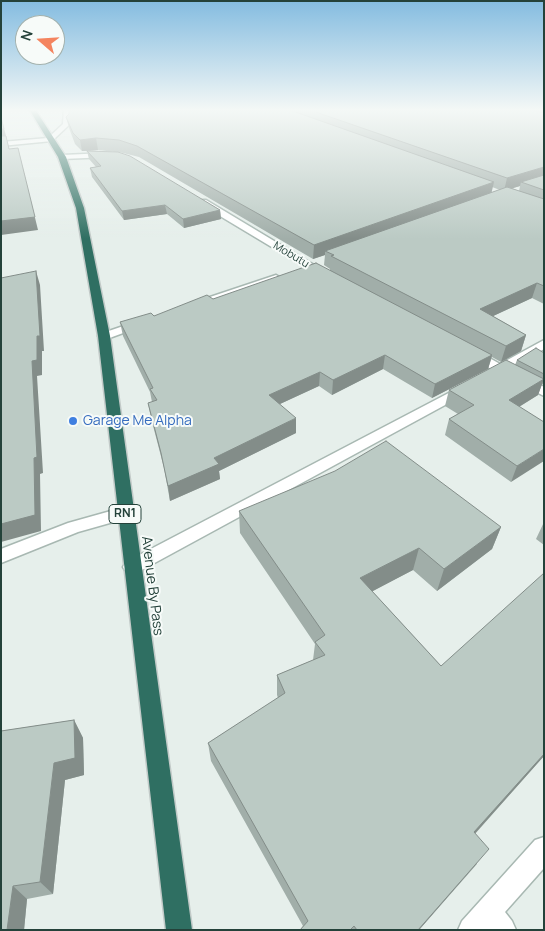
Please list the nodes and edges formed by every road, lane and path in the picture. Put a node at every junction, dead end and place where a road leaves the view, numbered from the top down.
1 (59, 152) edge
2 (121, 156) edge
3 (62, 157) junction
4 (193, 196) edge
5 (328, 260) edge
6 (300, 269) junction
7 (335, 280) edge
8 (179, 310) edge
9 (151, 320) edge
10 (104, 336) junction
11 (544, 344) edge
12 (466, 350) edge
13 (502, 369) junction
14 (544, 392) edge
15 (125, 514) junction
16 (1, 556) edge
17 (132, 566) junction
18 (544, 849) edge
19 (488, 924) edge
20 (179, 930) edge

1 - 3 highway, Avenue By Pass / RN1
2 - 3 street
3 - 10 highway, Avenue By Pass / RN1
4 - 6 street, Mobutu
5 - 6 street
6 - 7 street, Mobutu
6 - 8 street
9 - 10 street
10 - 15 highway, Avenue By Pass / RN1
11 - 13 street
12 - 13 street
13 - 14 street
13 - 17 street
15 - 16 street
15 - 17 highway, Avenue By Pass / RN1
17 - 20 highway, Avenue By Pass / RN1
18 - 19 street

